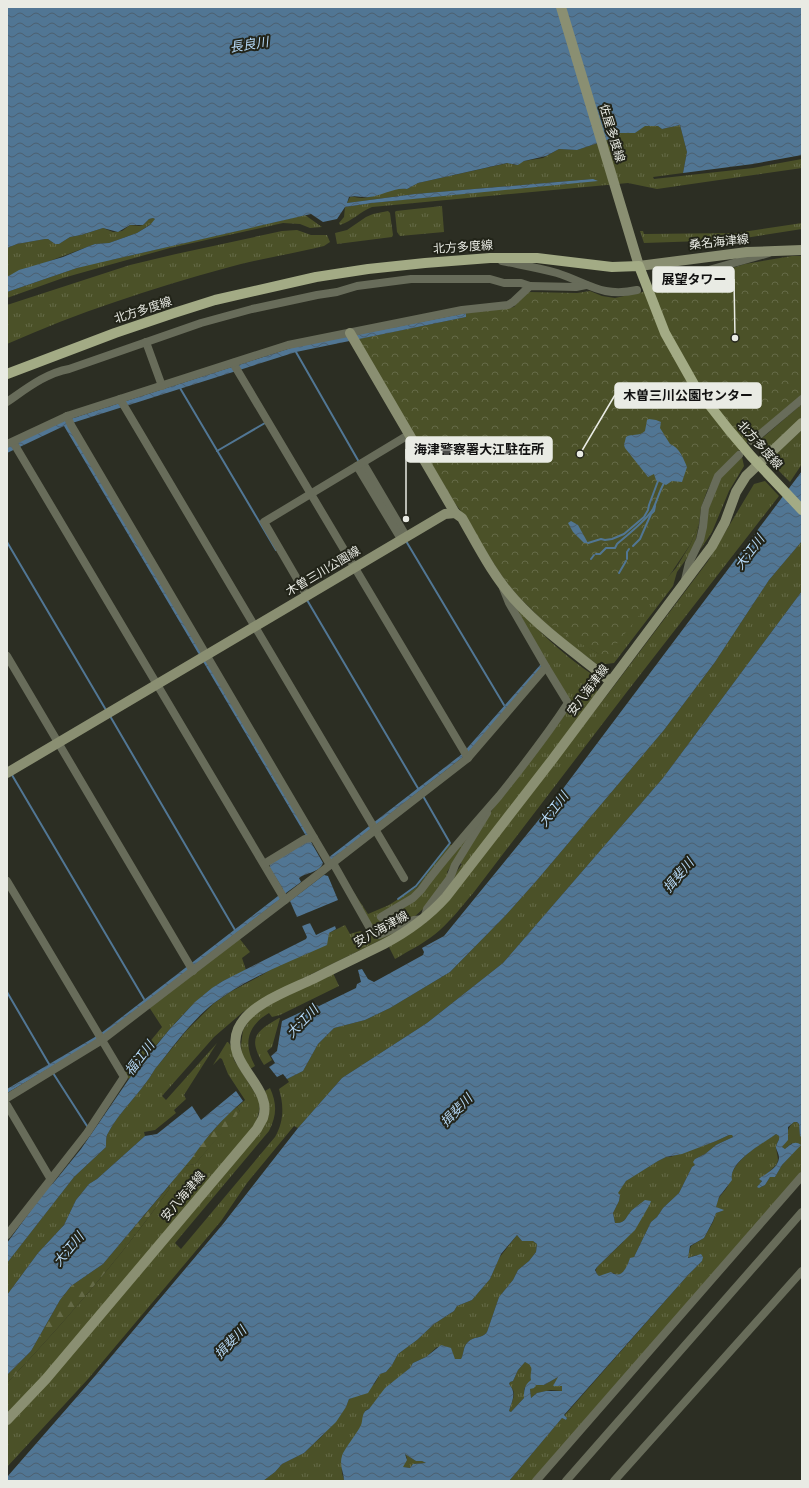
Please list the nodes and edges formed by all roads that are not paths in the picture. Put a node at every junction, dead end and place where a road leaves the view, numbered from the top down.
1 (561, 7) edge
2 (802, 250) edge
3 (772, 252) junction
4 (490, 258) junction
5 (639, 266) junction
6 (586, 285) junction
7 (656, 285) dead end
8 (530, 286) junction
9 (637, 290) dead end
10 (353, 336) junction
11 (146, 342) junction
12 (233, 364) junction
13 (7, 374) edge
14 (162, 386) junction
15 (802, 399) edge
16 (7, 402) edge
17 (123, 402) junction
18 (69, 420) junction
19 (802, 423) edge
20 (410, 434) junction
21 (752, 441) dead end
22 (13, 445) edge
23 (739, 455) dead end
24 (360, 464) junction
25 (758, 464) junction
26 (311, 494) junction
27 (802, 510) edge
28 (455, 513) junction
29 (403, 538) junction
30 (354, 567) junction
31 (500, 582) junction
32 (684, 585) junction
33 (307, 596) junction
34 (255, 626) junction
35 (7, 656) edge
36 (203, 657) junction
37 (546, 667) junction
38 (610, 681) junction
39 (156, 684) junction
40 (59, 743) junction
41 (466, 755) junction
42 (7, 773) edge
43 (499, 795) junction
44 (374, 827) junction
45 (310, 839) junction
46 (264, 864) junction
47 (331, 864) junction
48 (404, 878) dead end
49 (7, 881) edge
50 (283, 897) junction
51 (381, 917) dead end
52 (424, 919) junction
53 (191, 968) junction
54 (100, 1038) junction
55 (7, 1098) edge
56 (7, 1105) edge
57 (802, 1176) edge
58 (50, 1178) junction
59 (802, 1212) edge
60 (7, 1235) edge
61 (802, 1271) edge
62 (7, 1420) edge
63 (536, 1481) edge
64 (566, 1481) edge
65 (614, 1481) edge

1 - 5 main road, 佐屋多度線
2 - 3 main road, 桑名海津線
3 - 5 main road, 桑名海津線
3 - 7 street
4 - 5 main road, 北方多度線
4 - 6 street
4 - 13 main road, 北方多度線
5 - 25 main road, 北方多度線
6 - 8 street
6 - 9 street
8 - 10 street
8 - 11 street
10 - 12 street
10 - 20 main road
11 - 14 street
11 - 16 street
12 - 14 street
12 - 26 street
14 - 17 street
15 - 21 street
17 - 18 street
17 - 34 street
18 - 22 street
18 - 36 street
19 - 25 main road, 安八海津線
20 - 24 street
20 - 28 main road
22 - 39 street
23 - 32 street
24 - 26 street
24 - 29 street
25 - 27 main road, 北方多度線
25 - 32 main road, 安八海津線
26 - 30 street
26 - 33 street
28 - 29 main road, 木曽三川公園線
28 - 31 main road
29 - 30 main road, 木曽三川公園線
30 - 33 main road, 木曽三川公園線
30 - 41 street
31 - 37 street
31 - 38 main road
32 - 38 main road, 安八海津線
33 - 34 main road, 木曽三川公園線
34 - 36 main road, 木曽三川公園線
34 - 44 street
35 - 40 street
36 - 39 main road, 木曽三川公園線
36 - 45 street
37 - 41 street
37 - 43 street
38 - 52 main road, 安八海津線
39 - 40 main road, 木曽三川公園線
39 - 46 street
40 - 42 main road, 木曽三川公園線
40 - 53 street
41 - 44 street
43 - 51 street
43 - 52 street
44 - 47 street
44 - 48 street
45 - 46 street
45 - 47 street
46 - 50 street
47 - 50 street
47 - 52 street
49 - 54 street
50 - 53 street
52 - 62 main road, 安八海津線
53 - 54 street
54 - 55 street
54 - 58 street
56 - 58 street
57 - 63 street
58 - 60 street
59 - 64 street
61 - 65 street

